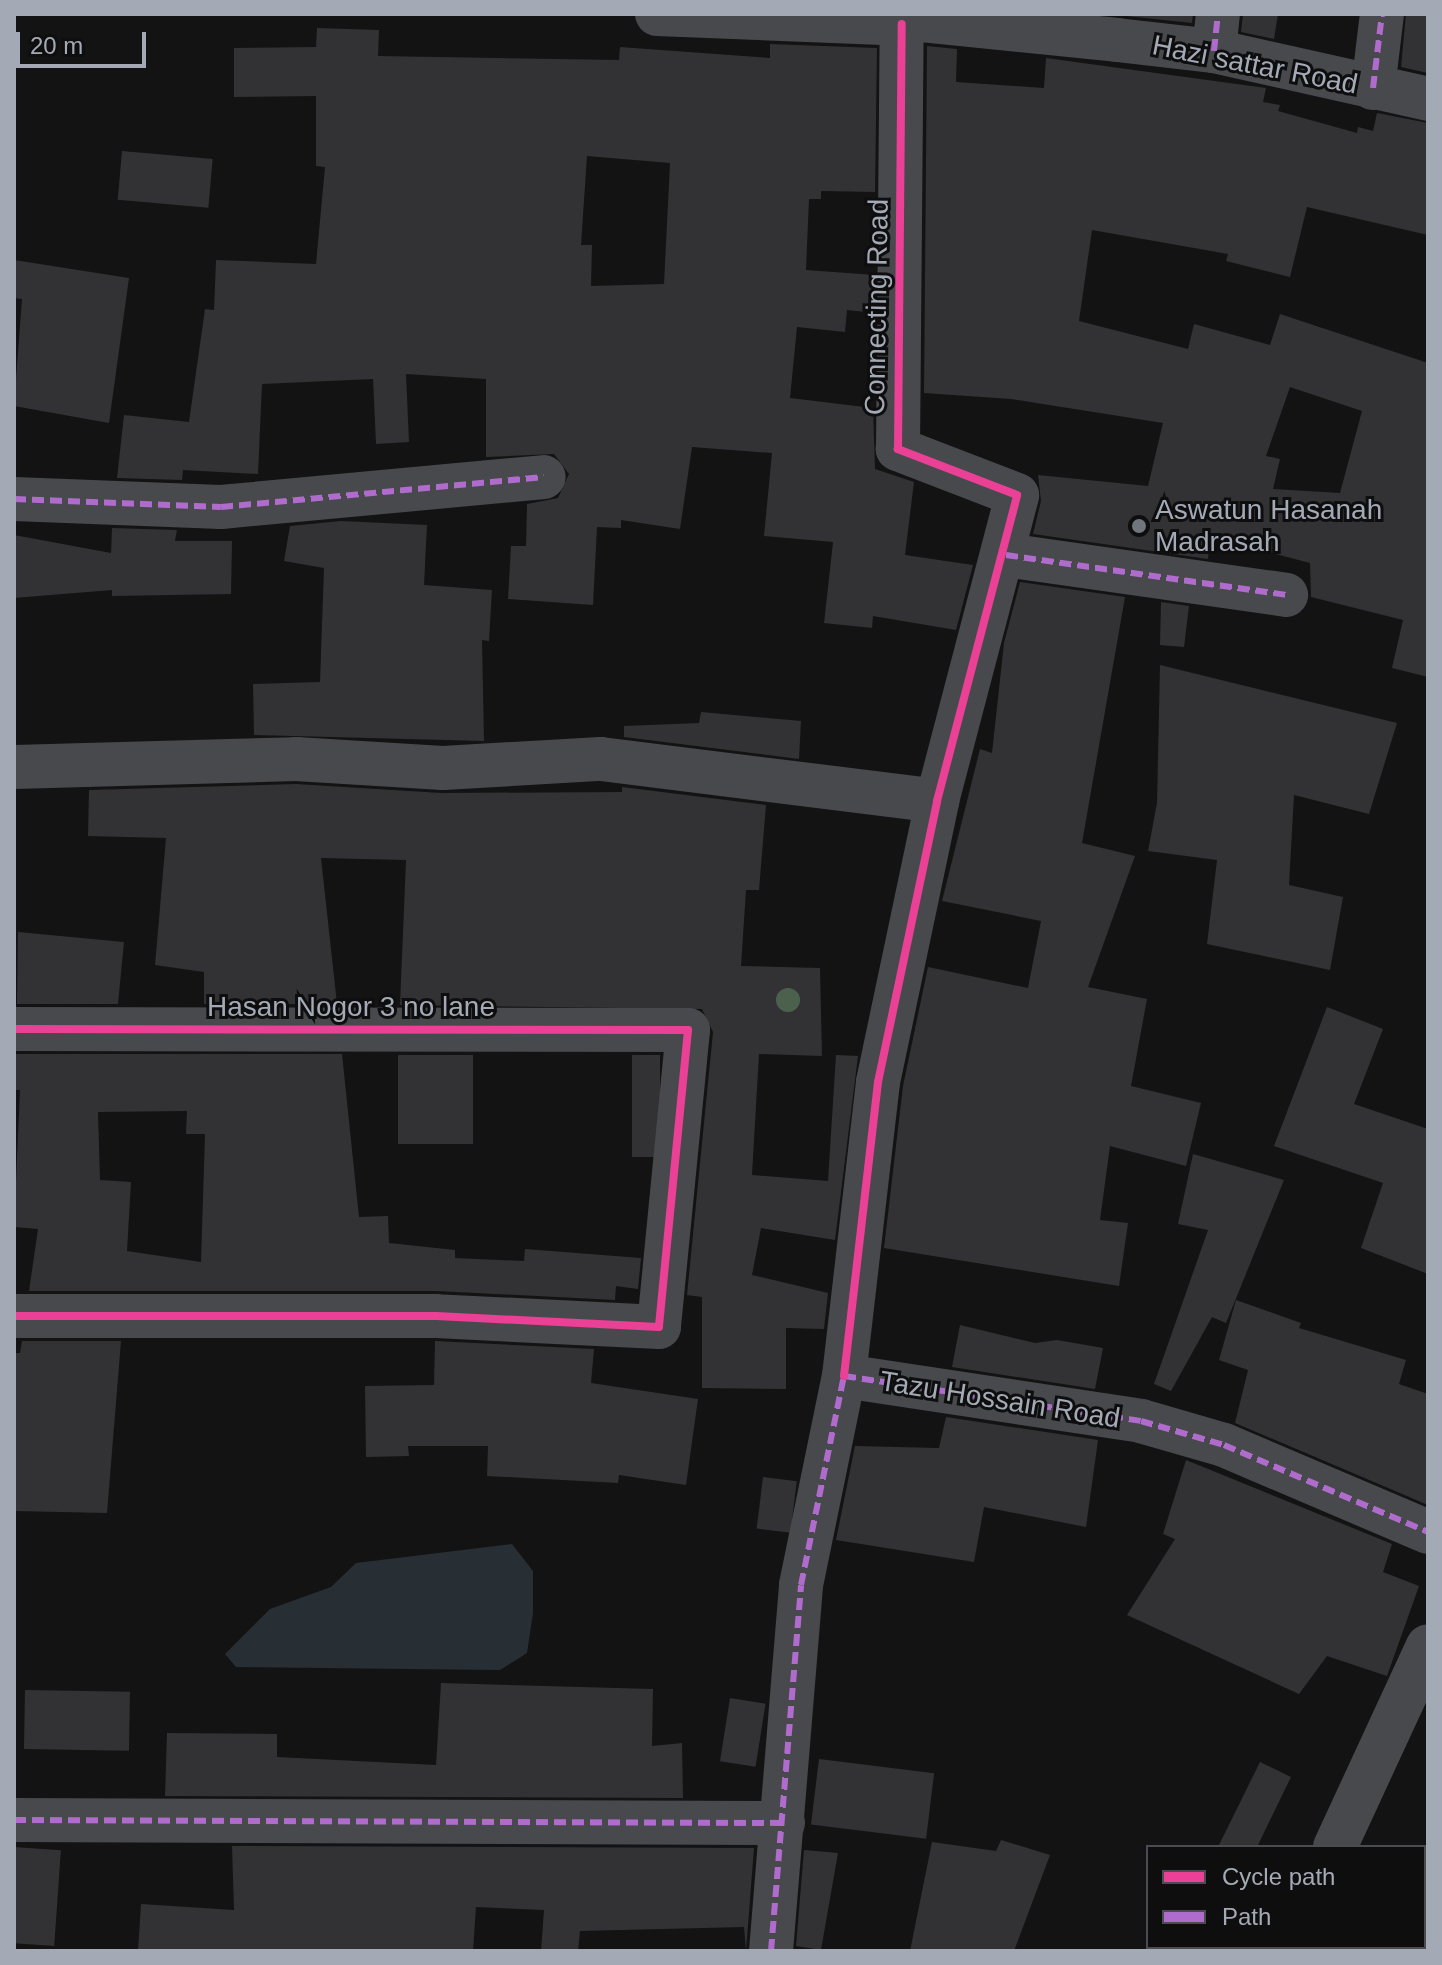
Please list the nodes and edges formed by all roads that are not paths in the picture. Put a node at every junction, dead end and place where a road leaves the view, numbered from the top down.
1 (657, 14) edge
2 (1382, 14) edge
3 (902, 19) edge
4 (1216, 32) edge
5 (1373, 88) junction
6 (1428, 99) edge
7 (544, 477) dead end
8 (14, 499) edge
9 (1006, 555) junction
10 (1286, 595) dead end
11 (14, 767) edge
12 (937, 801) junction
13 (14, 1029) edge
14 (14, 1316) edge
15 (844, 1376) junction
16 (1428, 1532) edge
17 (1428, 1646) edge
18 (14, 1820) edge
19 (783, 1823) junction
20 (1336, 1845) edge
21 (771, 1951) edge

1 - 3 street, Hazi sattar Road
2 - 5 street
3 - 4 street, Hazi sattar Road
3 - 9 street, Connecting Road
4 - 5 street, Hazi sattar Road
5 - 6 street, Hazi sattar Road
7 - 8 street
9 - 10 street
9 - 12 street
11 - 12 street
12 - 15 street
13 - 14 street, Hasan Nogor 3 no lane
15 - 16 street, Tazu Hossain Road
15 - 19 street, Tazu Hossain Road
17 - 20 street
18 - 19 street
19 - 21 street, Tazu Hossain Road

